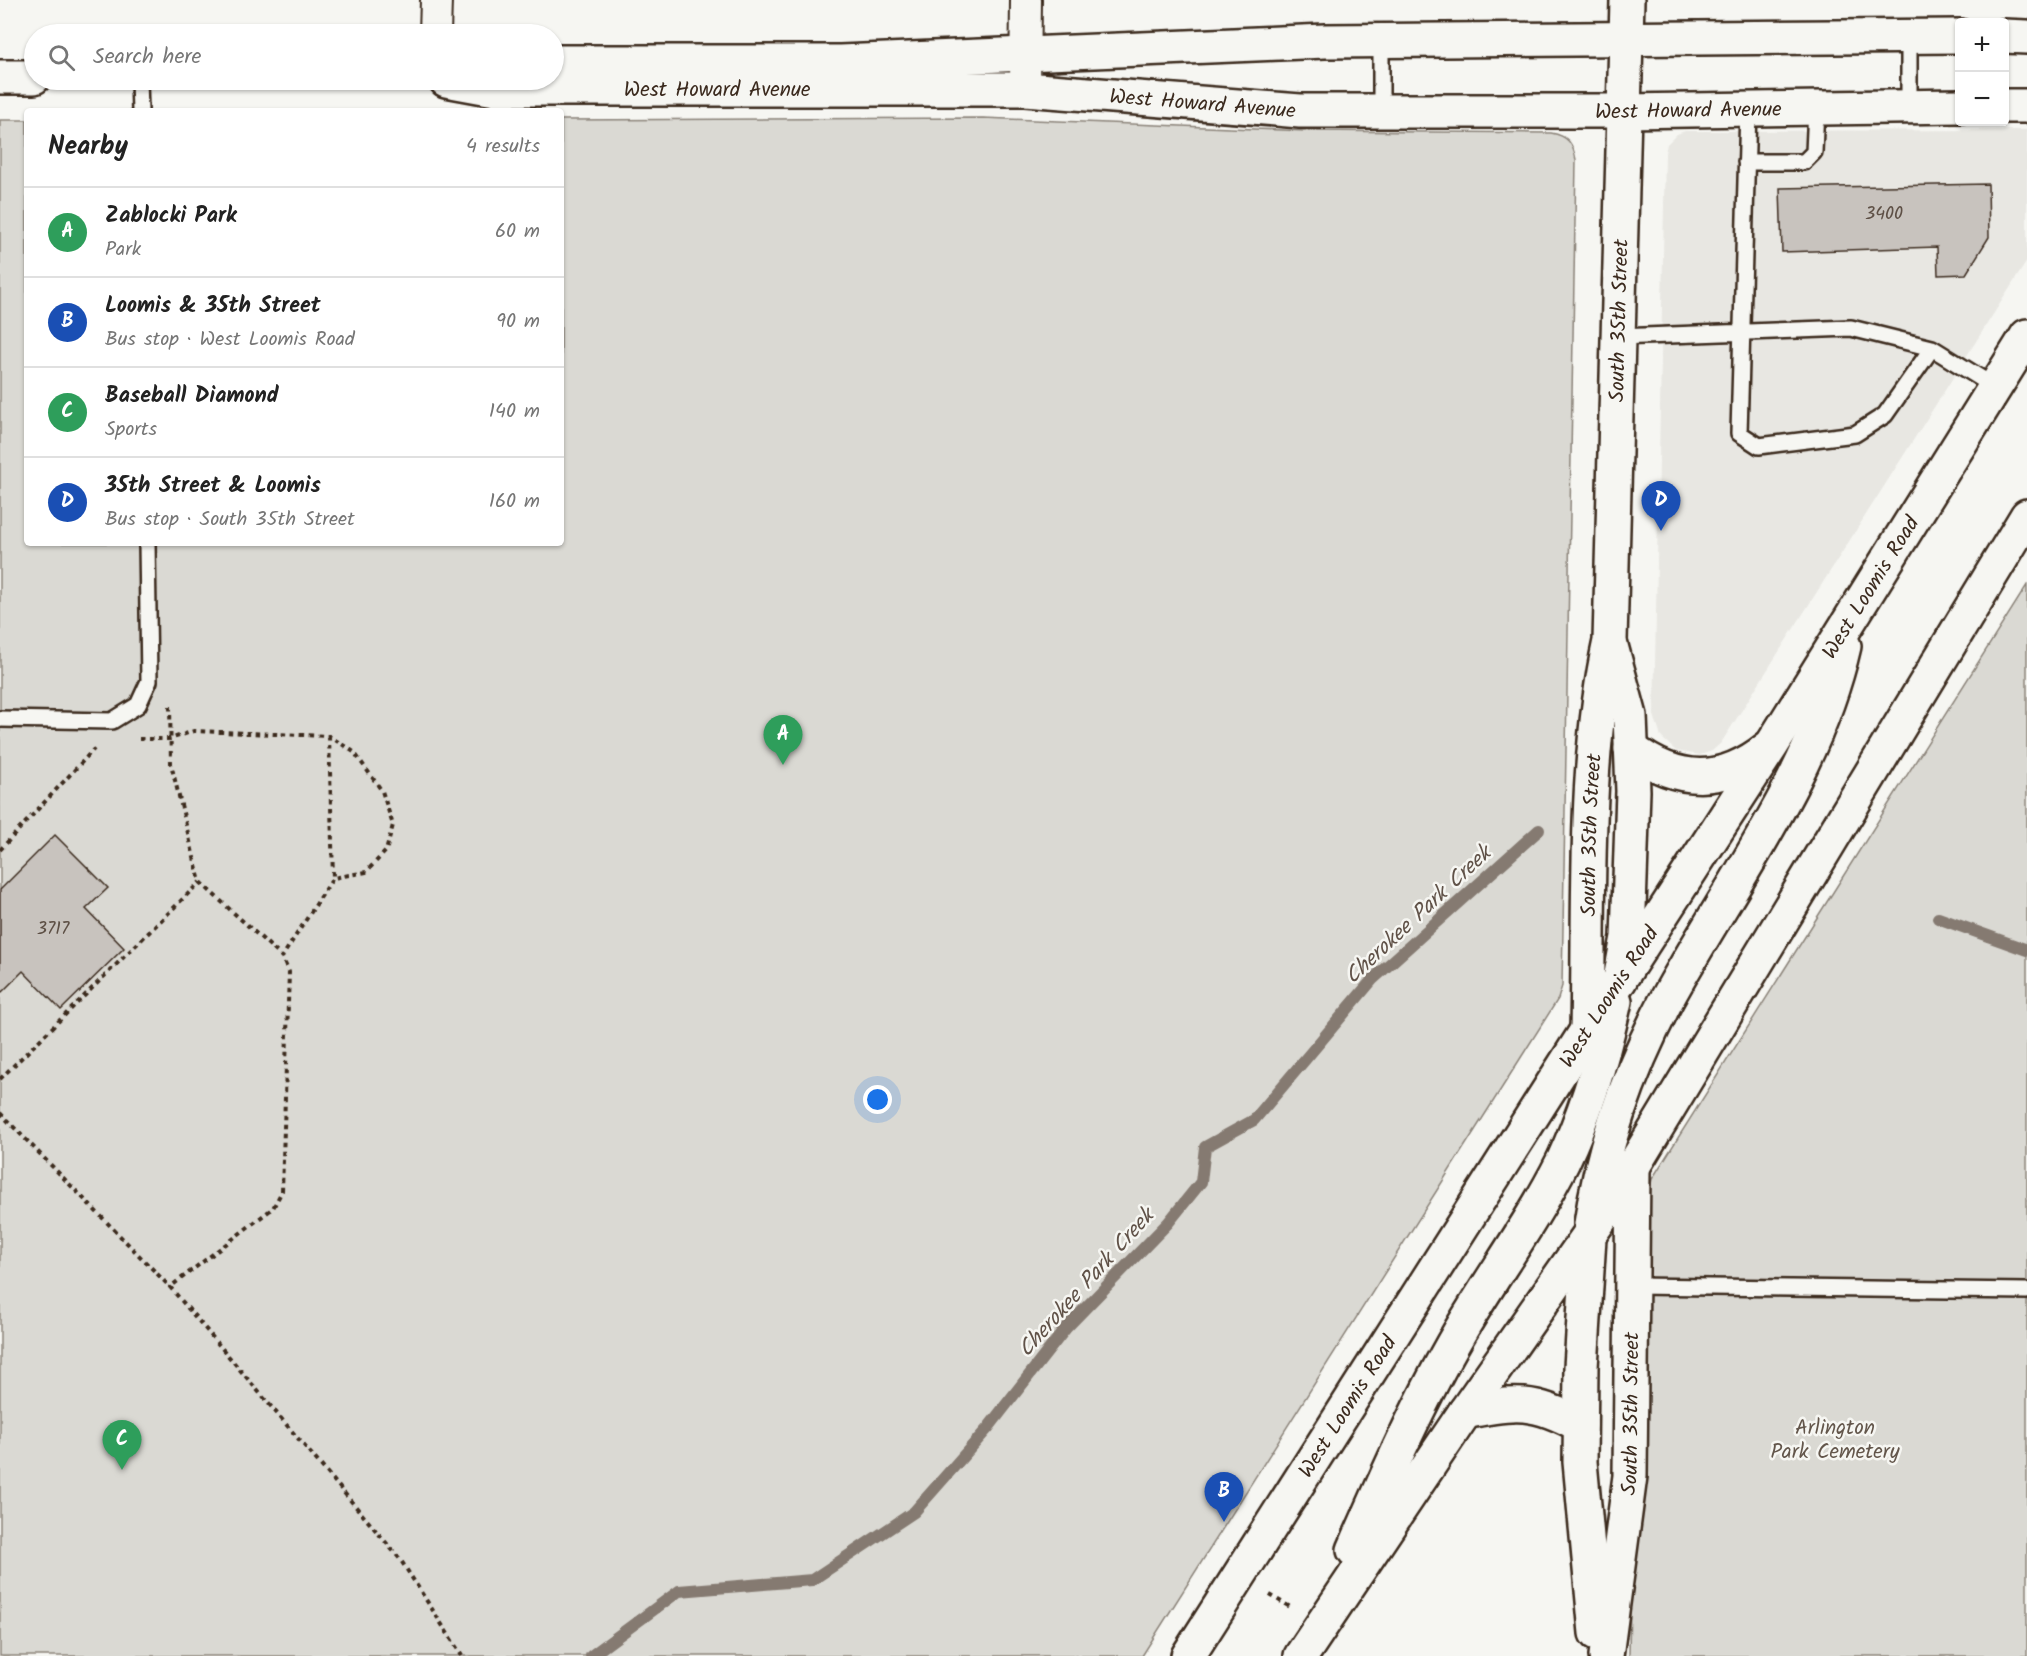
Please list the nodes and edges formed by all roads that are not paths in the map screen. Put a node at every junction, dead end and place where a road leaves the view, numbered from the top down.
1 (436, 0) edge
2 (1026, 0) edge
3 (1627, 0) edge
4 (435, 24) edge
5 (1955, 36) edge
6 (2009, 36) edge
7 (1909, 37) junction
8 (2027, 37) edge
9 (1626, 38) junction
10 (1381, 40) junction
11 (1025, 55) junction
12 (564, 62) edge
13 (0, 77) edge
14 (24, 77) edge
15 (564, 89) edge
16 (1025, 89) junction
17 (139, 90) edge
18 (1955, 106) edge
19 (2009, 106) edge
20 (2027, 106) edge
21 (1909, 107) junction
22 (140, 108) edge
23 (1816, 108) junction
24 (1748, 109) junction
25 (1381, 111) junction
26 (1625, 111) junction
27 (1746, 162) junction
28 (1742, 332) junction
29 (2027, 336) edge
30 (1618, 338) junction
31 (1932, 348) junction
32 (1995, 387) junction
33 (2027, 516) edge
34 (147, 546) edge
35 (1852, 615) junction
36 (1610, 641) junction
37 (0, 719) edge
38 (1772, 745) junction
39 (1631, 749) junction
40 (1620, 980) junction
41 (1587, 1030) junction
42 (1633, 1168) junction
43 (1588, 1238) junction
44 (1634, 1286) junction
45 (2027, 1291) edge
46 (1466, 1412) junction
47 (1580, 1425) junction
48 (1308, 1618) junction
49 (1188, 1656) edge
50 (1301, 1656) edge
51 (1599, 1656) edge
52 (1606, 1656) edge

1 - 4 street
2 - 11 street
3 - 9 main road, South 35th Street
5 - 7 main road, West Howard Avenue
6 - 8 main road
7 - 9 main road, West Howard Avenue
7 - 21 lane
9 - 10 main road, West Howard Avenue
9 - 26 main road, South 35th Street
10 - 11 main road, West Howard Avenue
10 - 25 lane
11 - 12 main road, West Howard Avenue
11 - 16 street
13 - 14 main road
15 - 16 main road, West Howard Avenue
16 - 25 main road, West Howard Avenue
17 - 22 lane
18 - 21 main road, West Howard Avenue
19 - 20 main road
21 - 23 main road, West Howard Avenue
23 - 24 main road, West Howard Avenue
23 - 27 lane
24 - 26 main road, West Howard Avenue
24 - 27 lane
25 - 26 main road, West Howard Avenue
26 - 30 main road, South 35th Street
27 - 28 lane
28 - 30 lane
28 - 31 lane
28 - 31 lane
29 - 32 main road, West Loomis Road
30 - 36 main road, South 35th Street
31 - 32 lane
32 - 35 main road, West Loomis Road
33 - 42 main road
34 - 37 lane
35 - 38 main road, West Loomis Road
35 - 43 main road
36 - 39 main road, South 35th Street
36 - 41 main road, South 35th Street
38 - 39 main road
38 - 40 main road, West Loomis Road
39 - 40 main road, South 35th Street
40 - 41 main road, West Loomis Road
40 - 48 main road, South 35th Street
41 - 49 main road, West Loomis Road
42 - 43 main road
42 - 44 main road, South 35th Street
43 - 46 main road
43 - 47 main road
44 - 45 lane
44 - 52 main road, South 35th Street
46 - 47 main road
46 - 48 main road
47 - 51 main road
48 - 50 main road

